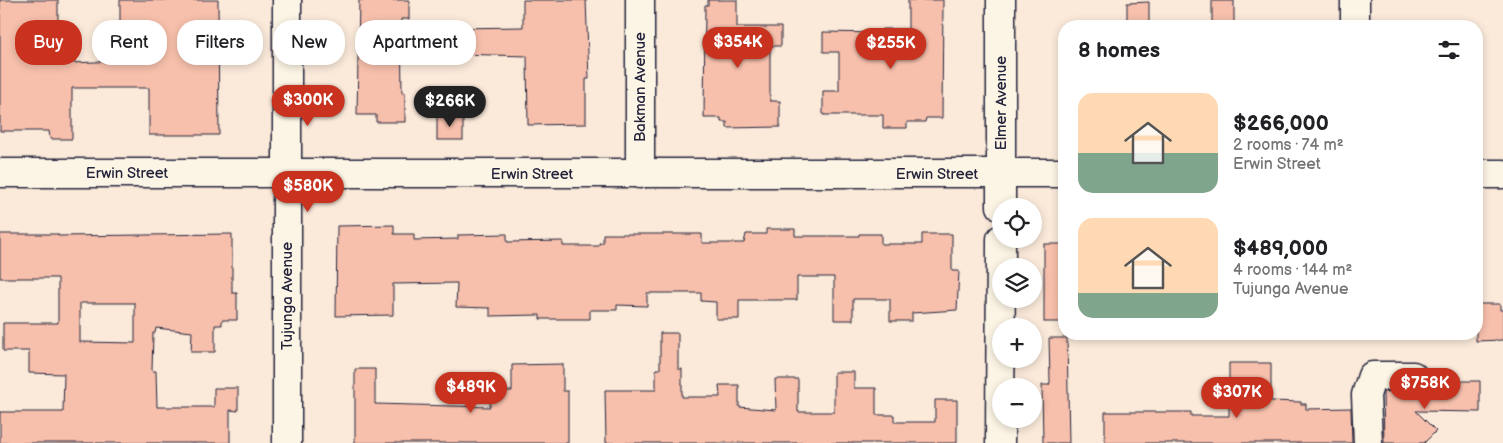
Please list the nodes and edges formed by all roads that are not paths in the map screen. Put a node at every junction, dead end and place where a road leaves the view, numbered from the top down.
1 (287, 0) edge
2 (640, 0) edge
3 (1001, 0) edge
4 (1355, 0) edge
5 (1355, 20) edge
6 (0, 172) edge
7 (1058, 173) edge
8 (287, 174) junction
9 (640, 174) junction
10 (1002, 174) junction
11 (1483, 174) edge
12 (1503, 174) edge
13 (1001, 198) edge
14 (1001, 248) edge
15 (1413, 376) dead end
16 (287, 443) edge
17 (1000, 443) edge
18 (1368, 443) edge

1 - 8 street, Tujunga Avenue
2 - 9 street, Bakman Avenue
3 - 10 street, Elmer Avenue
4 - 5 street
6 - 8 street, Erwin Street
7 - 10 street, Erwin Street
8 - 9 street, Erwin Street
8 - 16 street, Tujunga Avenue
9 - 10 street, Erwin Street
10 - 13 street, Elmer Avenue
11 - 12 street
14 - 17 street
15 - 18 street

